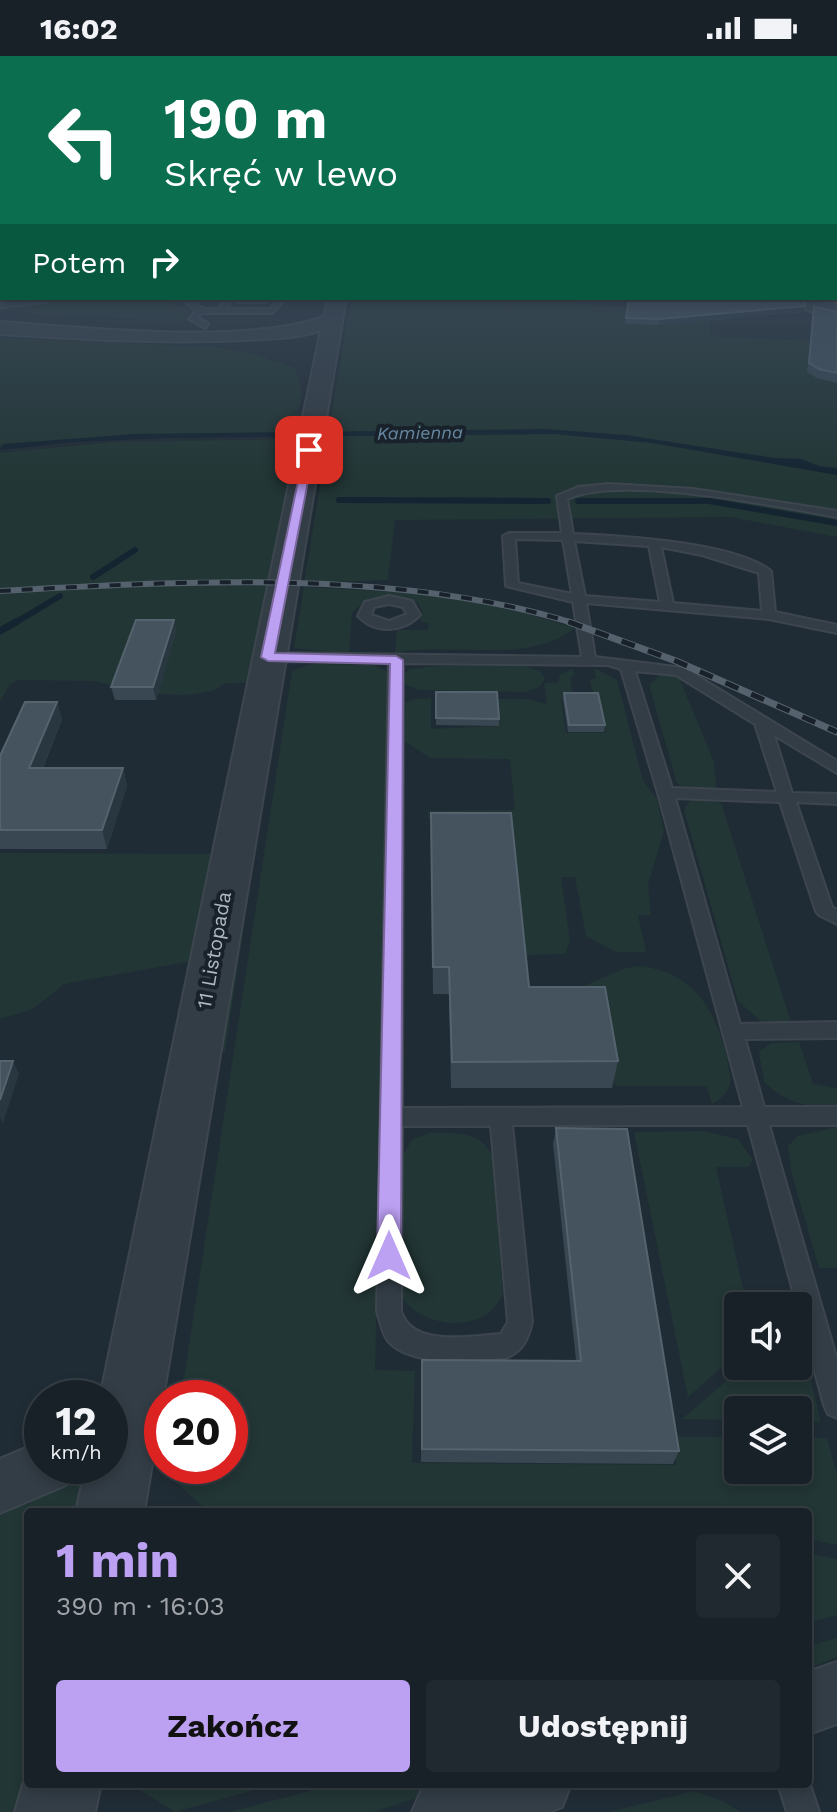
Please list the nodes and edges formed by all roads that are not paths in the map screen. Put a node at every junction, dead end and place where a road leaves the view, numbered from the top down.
1 (333, 320) edge
2 (36, 321) edge
3 (153, 321) edge
4 (217, 321) edge
5 (296, 321) edge
6 (313, 321) edge
7 (332, 321) edge
8 (0, 328) edge
9 (261, 330) junction
10 (308, 339) junction
11 (329, 343) junction
12 (320, 388) junction
13 (837, 514) edge
14 (567, 537) junction
15 (654, 542) junction
16 (579, 599) junction
17 (667, 606) junction
18 (769, 615) junction
19 (837, 629) edge
20 (386, 646) junction
21 (268, 657) junction
22 (589, 661) junction
23 (627, 666) junction
24 (762, 722) junction
25 (837, 768) edge
26 (666, 793) junction
27 (786, 797) junction
28 (837, 799) edge
29 (837, 918) edge
30 (837, 1030) edge
31 (733, 1032) junction
32 (501, 1116) junction
33 (756, 1116) junction
34 (837, 1116) edge
35 (390, 1117) junction
36 (128, 1382) edge
37 (837, 1405) edge
38 (24, 1476) edge
39 (113, 1484) edge
40 (0, 1486) edge
41 (110, 1508) edge
42 (837, 1693) edge
43 (812, 1702) edge
44 (60, 1788) edge
45 (526, 1788) edge
46 (795, 1788) edge
47 (55, 1812) edge
48 (445, 1812) edge
49 (803, 1812) edge

1 - 11 street, 11 Listopada
2 - 3 street
4 - 9 street
5 - 9 street
6 - 10 street
7 - 10 street
8 - 9 street
9 - 10 street
10 - 11 street
10 - 12 street, 11 Listopada
11 - 12 street, 11 Listopada
12 - 21 street, 11 Listopada
13 - 14 lane
14 - 15 lane
14 - 16 lane
14 - 16 lane
15 - 17 lane
15 - 18 lane
16 - 17 lane
16 - 22 lane
17 - 18 lane
18 - 19 lane
20 - 21 lane
20 - 22 lane
20 - 35 lane
21 - 36 street, 11 Listopada
22 - 23 lane
23 - 24 lane
23 - 26 lane
24 - 25 lane
24 - 27 lane
26 - 27 lane
26 - 31 lane
27 - 28 lane
27 - 29 lane
30 - 31 lane
31 - 33 lane
32 - 33 lane
32 - 35 lane
32 - 35 lane
33 - 34 lane
33 - 37 lane
38 - 40 street
39 - 41 street, 11 Listopada
42 - 43 street
44 - 47 street
45 - 48 street
46 - 49 lane

